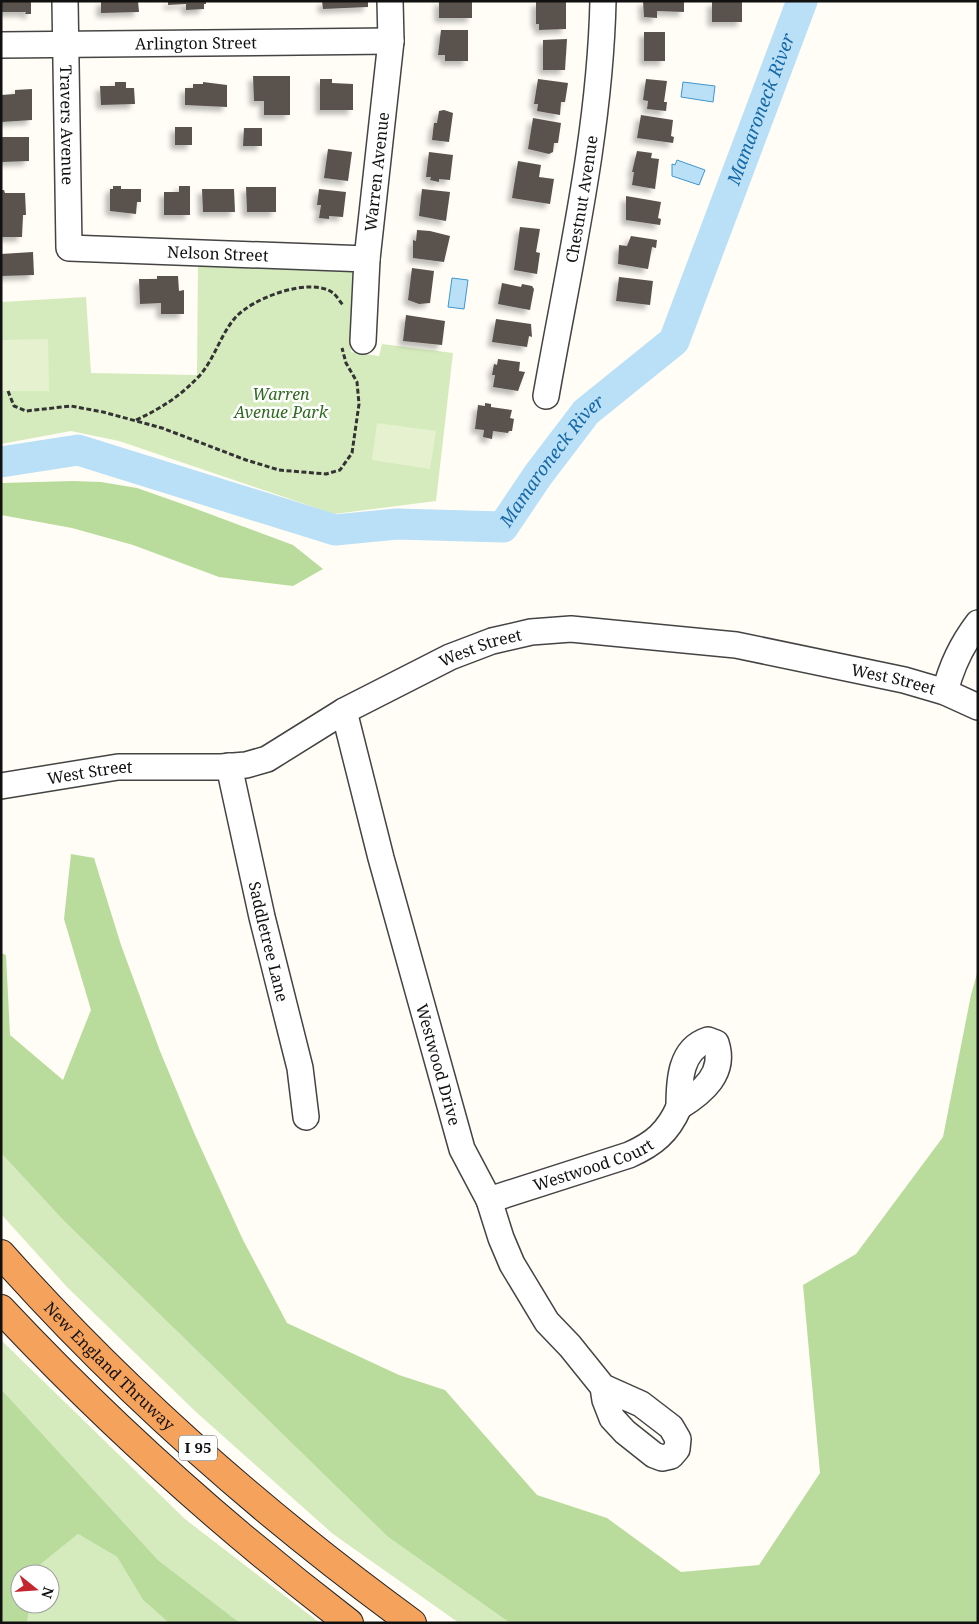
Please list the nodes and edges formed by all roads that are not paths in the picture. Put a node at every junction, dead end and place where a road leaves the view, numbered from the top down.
1 (65, 1) edge
2 (390, 1) edge
3 (603, 1) edge
4 (391, 42) junction
5 (1, 45) edge
6 (66, 45) junction
7 (69, 248) joint
8 (366, 259) junction
9 (352, 341) road end
10 (546, 396) dead end
11 (978, 624) edge
12 (945, 692) junction
13 (978, 707) edge
14 (344, 711) junction
15 (229, 766) junction
16 (2, 784) edge
17 (679, 1107) dead end
18 (306, 1117) dead end
19 (489, 1200) junction
20 (1, 1254) edge
21 (1, 1309) edge
22 (603, 1387) dead end
23 (349, 1623) edge
24 (412, 1623) edge

1 - 6 street, Travers Avenue
2 - 4 street, Warren Avenue
3 - 10 street, Chestnut Avenue
4 - 6 street, Arlington Street
4 - 8 street, Warren Avenue
5 - 6 street, Arlington Street
6 - 7 street, Travers Avenue
7 - 8 street, Nelson Street
8 - 9 street, Warren Avenue
11 - 12 street
12 - 13 street, West Street
12 - 14 street, West Street
14 - 15 street, West Street
14 - 19 street, Westwood Drive
15 - 16 street, West Street
15 - 18 street, Saddletree Lane
17 - 19 street, Westwood Court
19 - 22 street, Westwood Drive
20 - 24 highway, New England Thruway / I 95
21 - 23 highway, I 95

